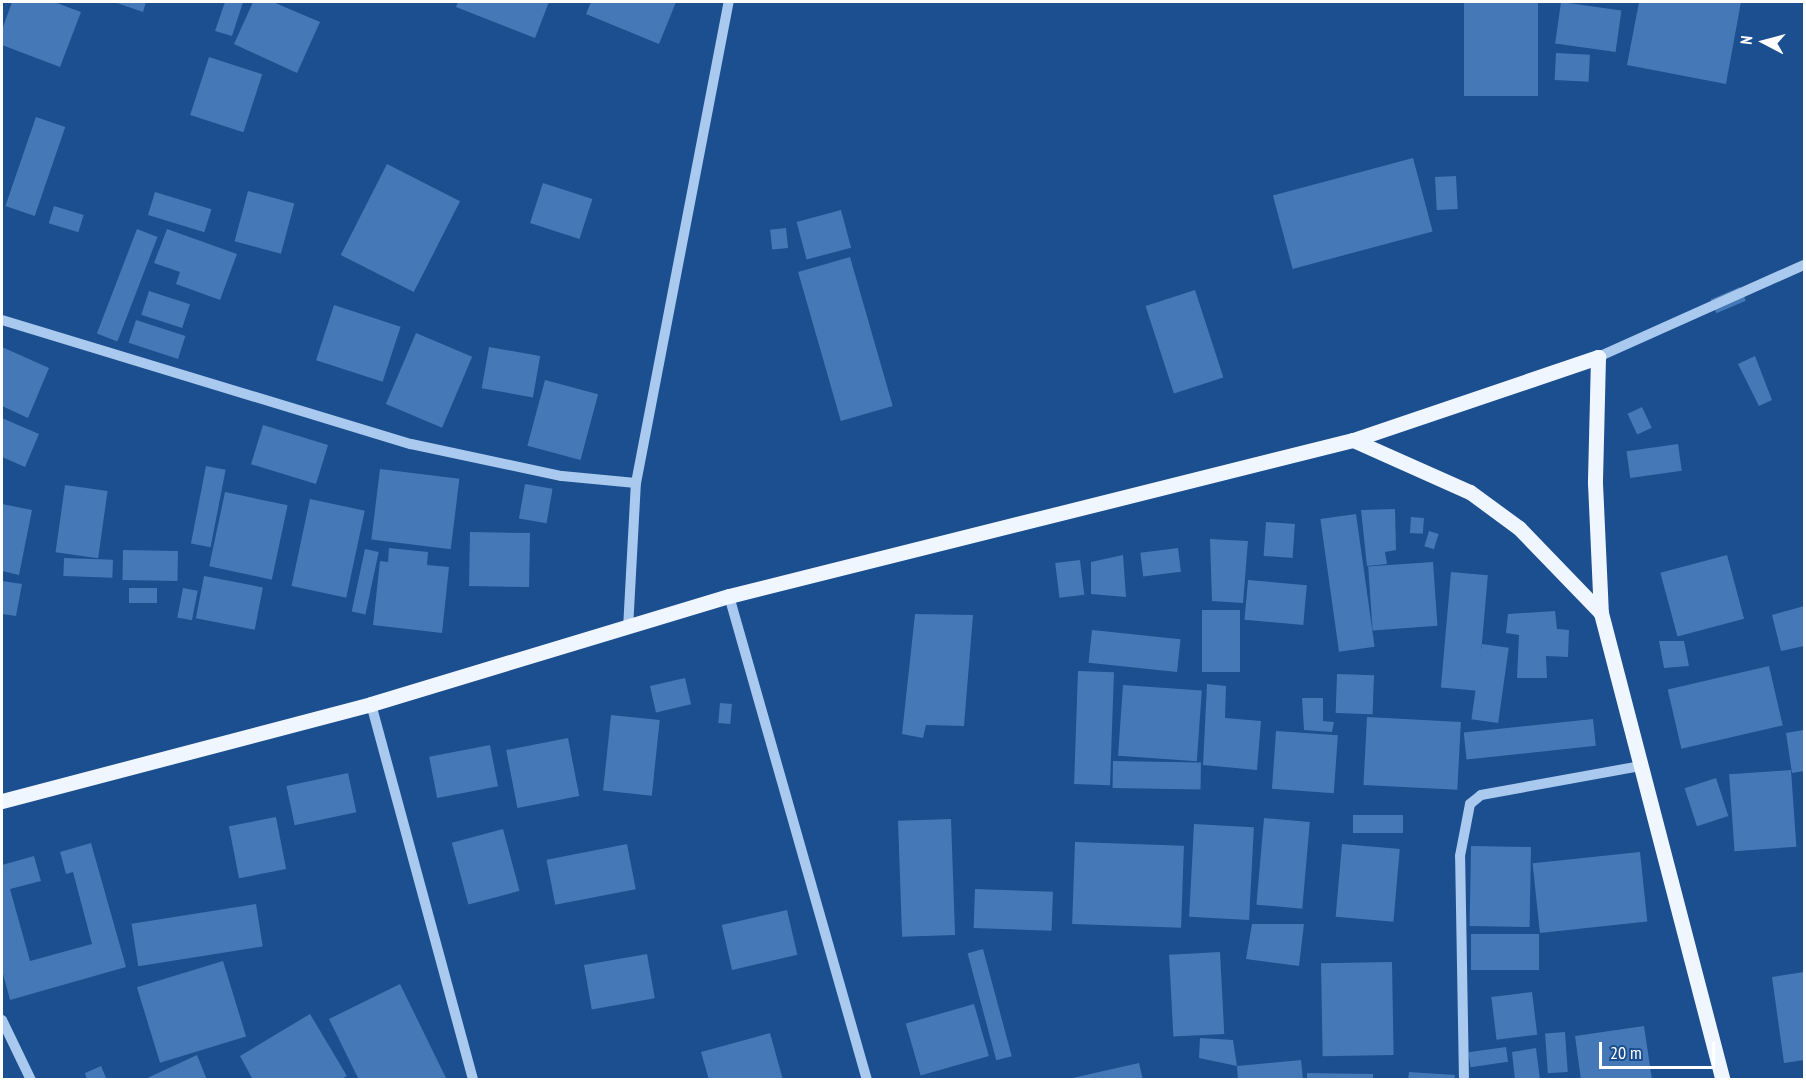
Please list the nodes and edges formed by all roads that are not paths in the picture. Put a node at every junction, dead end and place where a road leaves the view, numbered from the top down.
1 (729, 2) edge
2 (1804, 265) edge
3 (2, 320) edge
4 (1598, 357) junction
5 (1353, 440) junction
6 (636, 483) junction
7 (729, 596) junction
8 (1601, 613) junction
9 (628, 629) junction
10 (371, 704) junction
11 (1641, 766) junction
12 (2, 801) edge
13 (2, 1020) edge
14 (31, 1080) edge
15 (473, 1080) edge
16 (867, 1080) edge
17 (1464, 1080) edge
18 (1723, 1080) edge

1 - 6 street
2 - 4 street
3 - 6 street
4 - 5 main road
4 - 8 main road
5 - 7 main road
5 - 8 main road
6 - 9 street
7 - 9 main road
7 - 16 street
8 - 11 main road
9 - 10 main road
10 - 12 main road
10 - 15 street
11 - 17 street
11 - 18 main road
13 - 14 street

